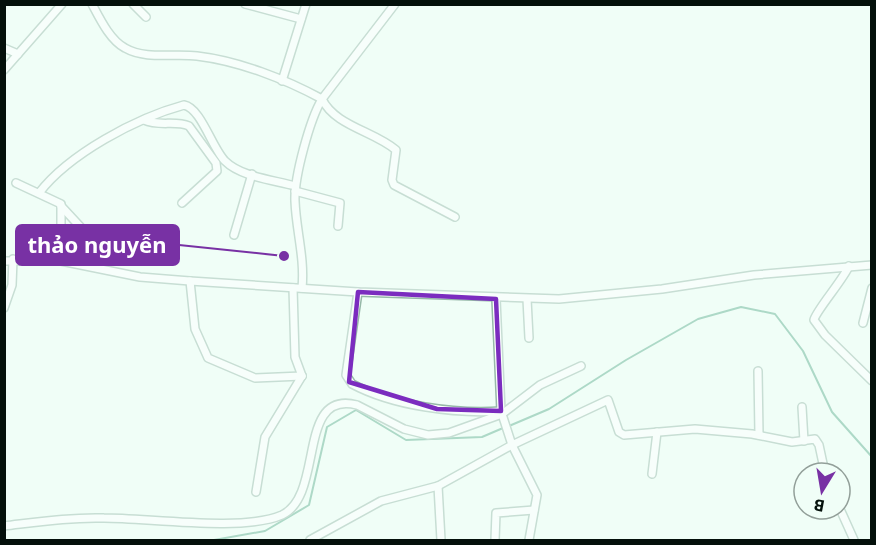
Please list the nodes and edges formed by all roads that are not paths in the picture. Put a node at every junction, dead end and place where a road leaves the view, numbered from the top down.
1 (62, 4) edge
2 (133, 4) edge
3 (245, 4) edge
4 (306, 4) edge
5 (395, 4) edge
6 (93, 5) edge
7 (146, 17) dead end
8 (301, 19) junction
9 (4, 48) edge
10 (18, 54) junction
11 (4, 70) edge
12 (282, 81) junction
13 (322, 99) junction
14 (144, 120) junction
15 (252, 174) junction
16 (16, 183) dead end
17 (295, 189) junction
18 (39, 193) junction
19 (182, 203) dead end
20 (61, 206) junction
21 (455, 217) dead end
22 (338, 226) dead end
23 (234, 235) dead end
24 (100, 248) dead end
25 (13, 259) junction
26 (4, 261) edge
27 (61, 261) junction
28 (872, 265) edge
29 (849, 266) junction
30 (190, 281) junction
31 (293, 288) junction
32 (302, 288) junction
33 (872, 288) edge
34 (358, 292) junction
35 (496, 299) junction
36 (527, 299) junction
37 (4, 308) edge
38 (863, 323) dead end
39 (529, 338) dead end
40 (581, 366) dead end
41 (758, 371) dead end
42 (302, 376) junction
43 (872, 381) edge
44 (802, 407) dead end
45 (502, 415) junction
46 (657, 432) junction
47 (759, 435) junction
48 (804, 441) junction
49 (511, 442) junction
50 (822, 461) edge
51 (652, 474) dead end
52 (438, 486) junction
53 (256, 492) dead end
54 (534, 510) junction
55 (845, 521) edge
56 (4, 526) edge
57 (313, 539) edge
58 (441, 540) edge
59 (495, 540) edge
60 (529, 540) edge
61 (854, 540) edge

1 - 10 street
2 - 7 street
3 - 8 street
4 - 8 street
5 - 13 street
6 - 12 street
8 - 12 street
9 - 10 street
10 - 11 street
12 - 13 street
13 - 17 street
13 - 21 street
14 - 15 street
14 - 18 street
14 - 19 street
15 - 17 street
15 - 23 street
16 - 18 street
17 - 22 street
17 - 32 street
18 - 20 street
20 - 24 street
20 - 27 street
25 - 26 street
25 - 27 street
25 - 37 street
27 - 30 street
28 - 29 street
29 - 36 street
29 - 43 street
30 - 31 street
30 - 42 street
31 - 32 street
31 - 42 street
32 - 34 street
33 - 38 street
34 - 35 street
34 - 45 street
35 - 36 street
35 - 45 street
36 - 39 street
40 - 45 street
41 - 47 street
42 - 53 street
44 - 48 street
45 - 49 street
45 - 56 street
46 - 47 street
46 - 49 street
46 - 51 street
47 - 48 street
48 - 50 street
49 - 52 street
49 - 54 street
52 - 57 street
52 - 58 street
54 - 59 street
54 - 60 street
55 - 61 street

